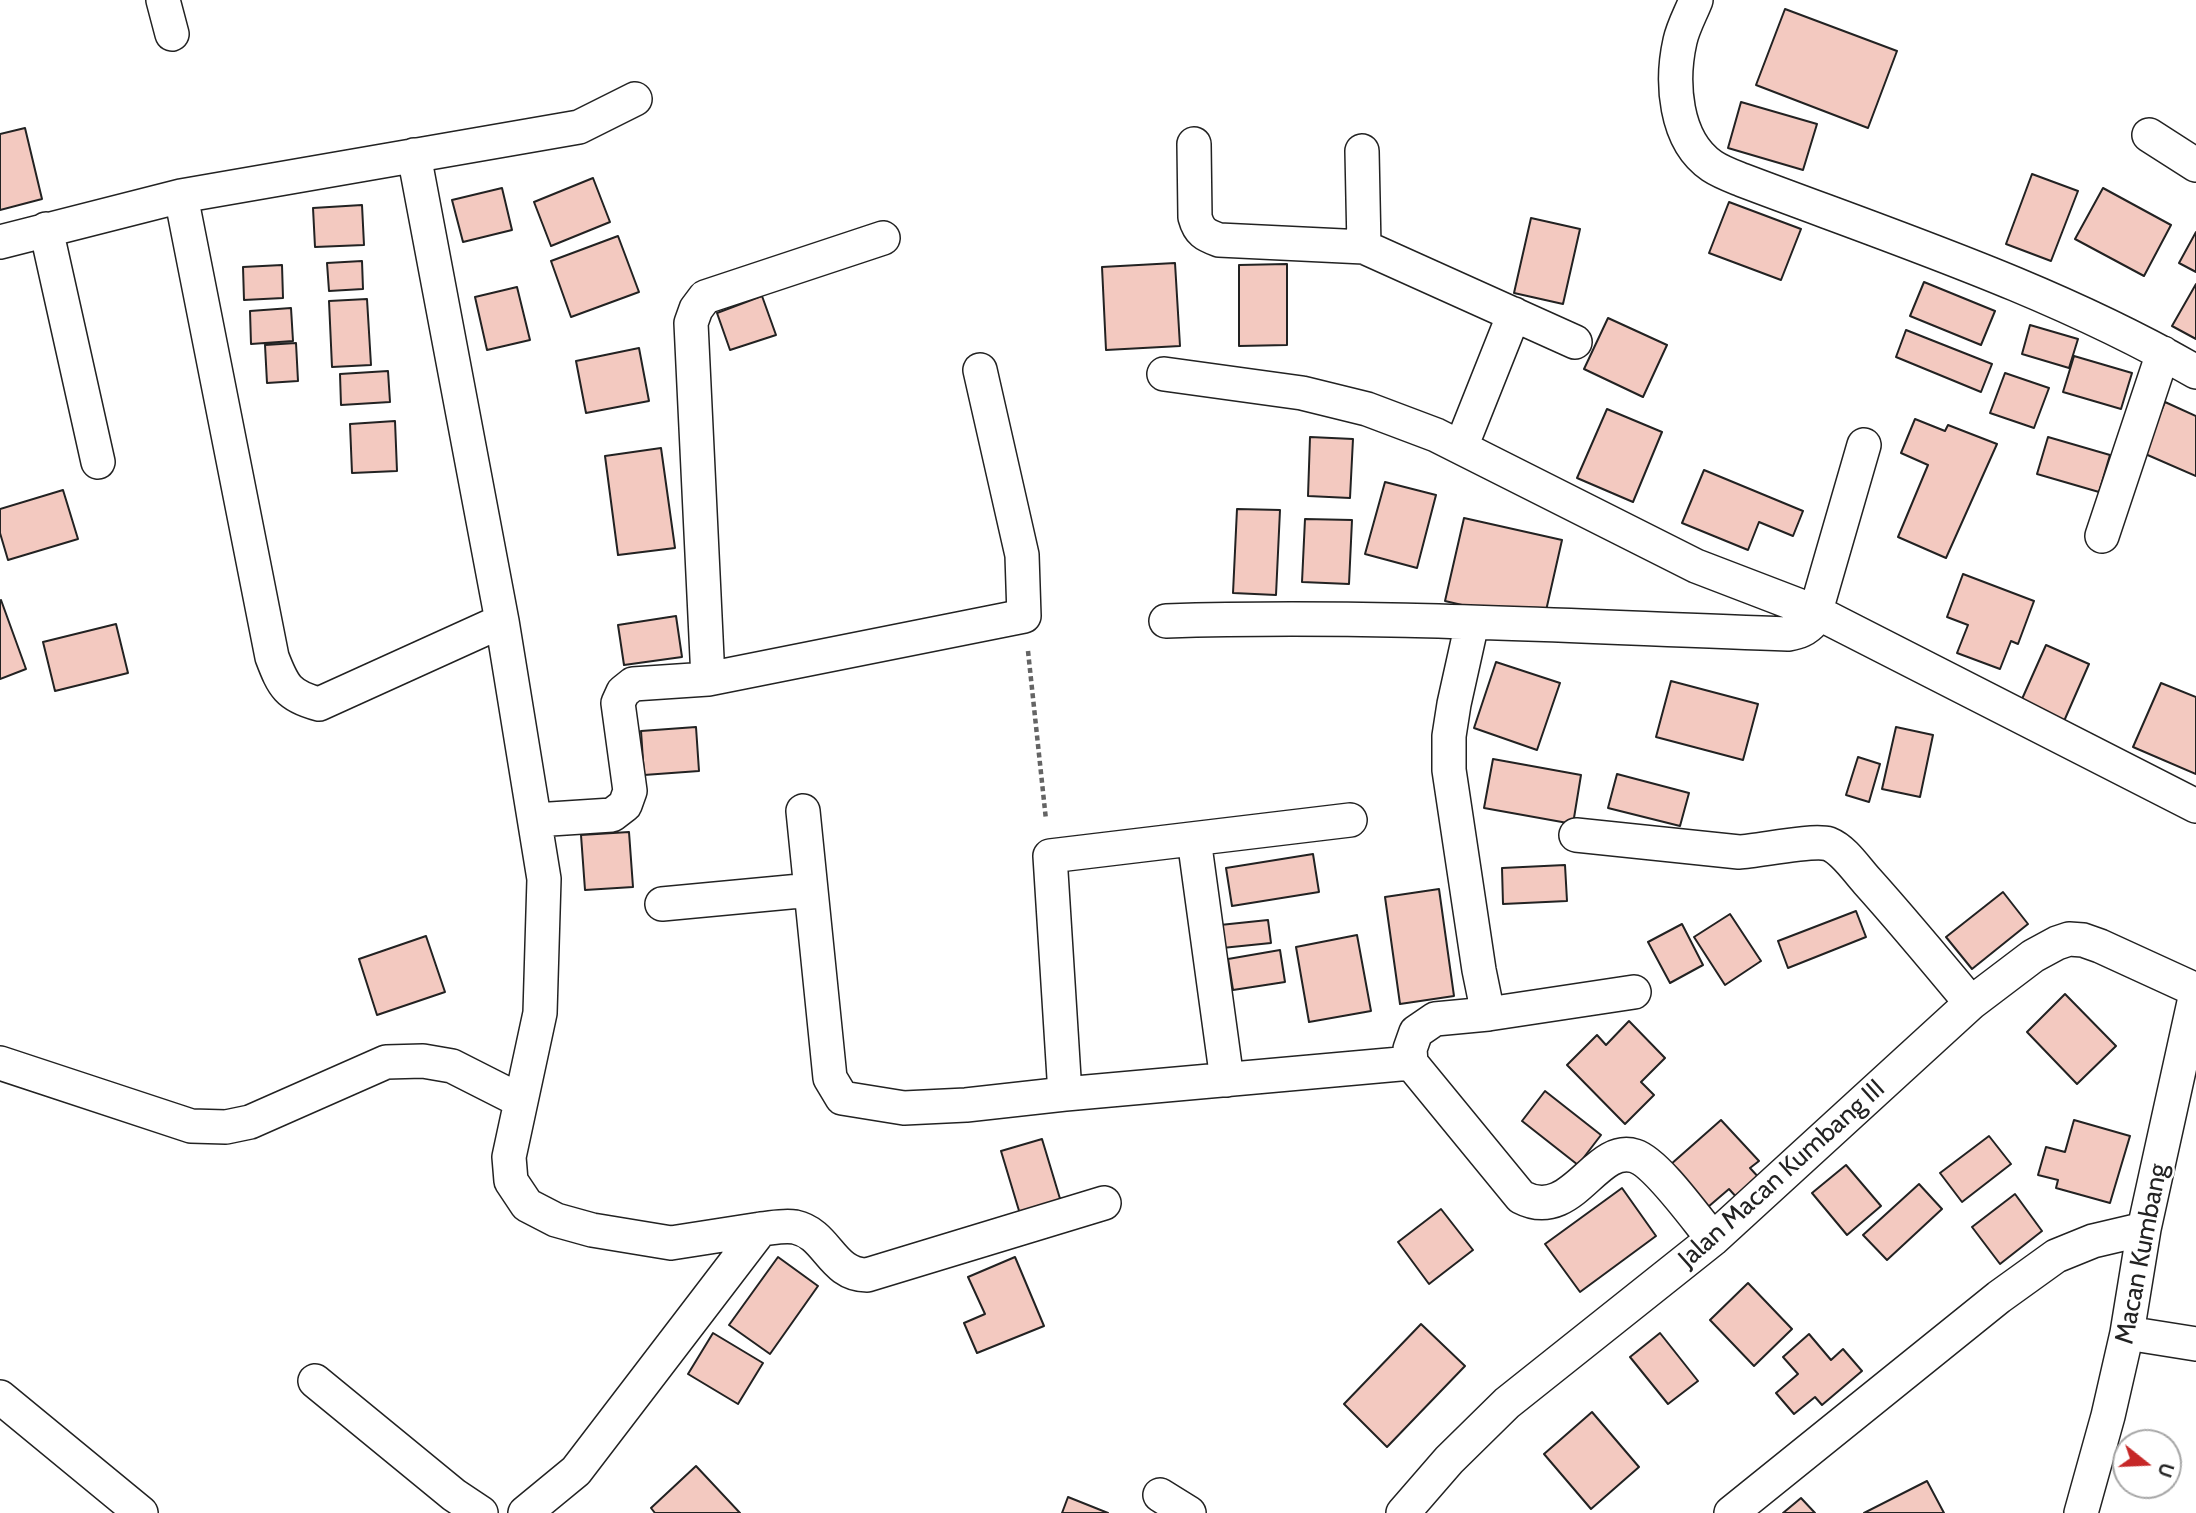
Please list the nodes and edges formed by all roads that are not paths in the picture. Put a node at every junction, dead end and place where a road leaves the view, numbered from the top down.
1 (163, 0) edge
2 (1696, 0) edge
3 (172, 34) dead end
4 (635, 99) dead end
5 (2149, 135) dead end
6 (1194, 144) dead end
7 (1362, 150) dead end
8 (414, 155) junction
9 (2196, 165) edge
10 (181, 196) junction
11 (46, 229) junction
12 (883, 238) dead end
13 (0, 242) edge
14 (1364, 247) junction
15 (1514, 314) junction
16 (1575, 342) dead end
17 (2163, 353) junction
18 (980, 370) dead end
19 (2196, 372) edge
20 (1164, 374) dead end
21 (1864, 445) dead end
22 (1461, 447) junction
23 (98, 462) dead end
24 (2102, 536) dead end
25 (1816, 612) junction
26 (502, 621) junction
27 (1166, 621) dead end
28 (1472, 623) junction
29 (708, 678) junction
30 (2196, 806) edge
31 (803, 811) dead end
32 (535, 820) junction
33 (1350, 820) dead end
34 (1576, 835) dead end
35 (1194, 839) junction
36 (811, 890) junction
37 (662, 904) dead end
38 (2196, 991) edge
39 (1634, 992) dead end
40 (1971, 1003) junction
41 (1488, 1014) junction
42 (0, 1063) edge
43 (1411, 1063) junction
44 (1227, 1080) junction
45 (1065, 1094) junction
46 (521, 1101) junction
47 (1104, 1203) dead end
48 (761, 1229) junction
49 (2144, 1229) junction
50 (1713, 1239) junction
51 (2127, 1333) junction
52 (2196, 1344) edge
53 (315, 1381) dead end
54 (0, 1397) edge
55 (1160, 1495) dead end
56 (457, 1507) edge
57 (141, 1513) edge
58 (525, 1513) edge
59 (1189, 1513) edge
60 (1403, 1513) edge
61 (1731, 1513) edge
62 (2081, 1513) edge

1 - 3 street
2 - 17 street
4 - 8 street
5 - 9 street
6 - 14 street
7 - 14 street
8 - 10 street
8 - 26 street
10 - 11 street
10 - 26 street
11 - 13 street
11 - 23 street
12 - 29 street
14 - 15 street
15 - 16 street
15 - 22 street
17 - 19 street
17 - 24 street
18 - 29 street
20 - 22 street
21 - 25 street
22 - 25 street
25 - 28 street
25 - 30 street
26 - 32 street
27 - 28 street
28 - 41 street
29 - 32 street
31 - 36 street
32 - 46 street
33 - 35 street
34 - 40 street
35 - 44 street
35 - 45 street
36 - 37 street
36 - 45 street
38 - 40 street, Jalan Macan Kumbang III
38 - 49 street, Macan Kumbang
39 - 41 street
40 - 50 street, Jalan Macan Kumbang III
41 - 43 street
42 - 46 street
43 - 44 street
43 - 50 street
44 - 45 street
46 - 48 street
47 - 48 street
48 - 58 street
49 - 51 street, Macan Kumbang
49 - 61 street
50 - 60 street, Jalan Macan Kumbang III
51 - 52 street
51 - 62 street, Macan Kumbang
53 - 56 street
54 - 57 street
55 - 59 street

